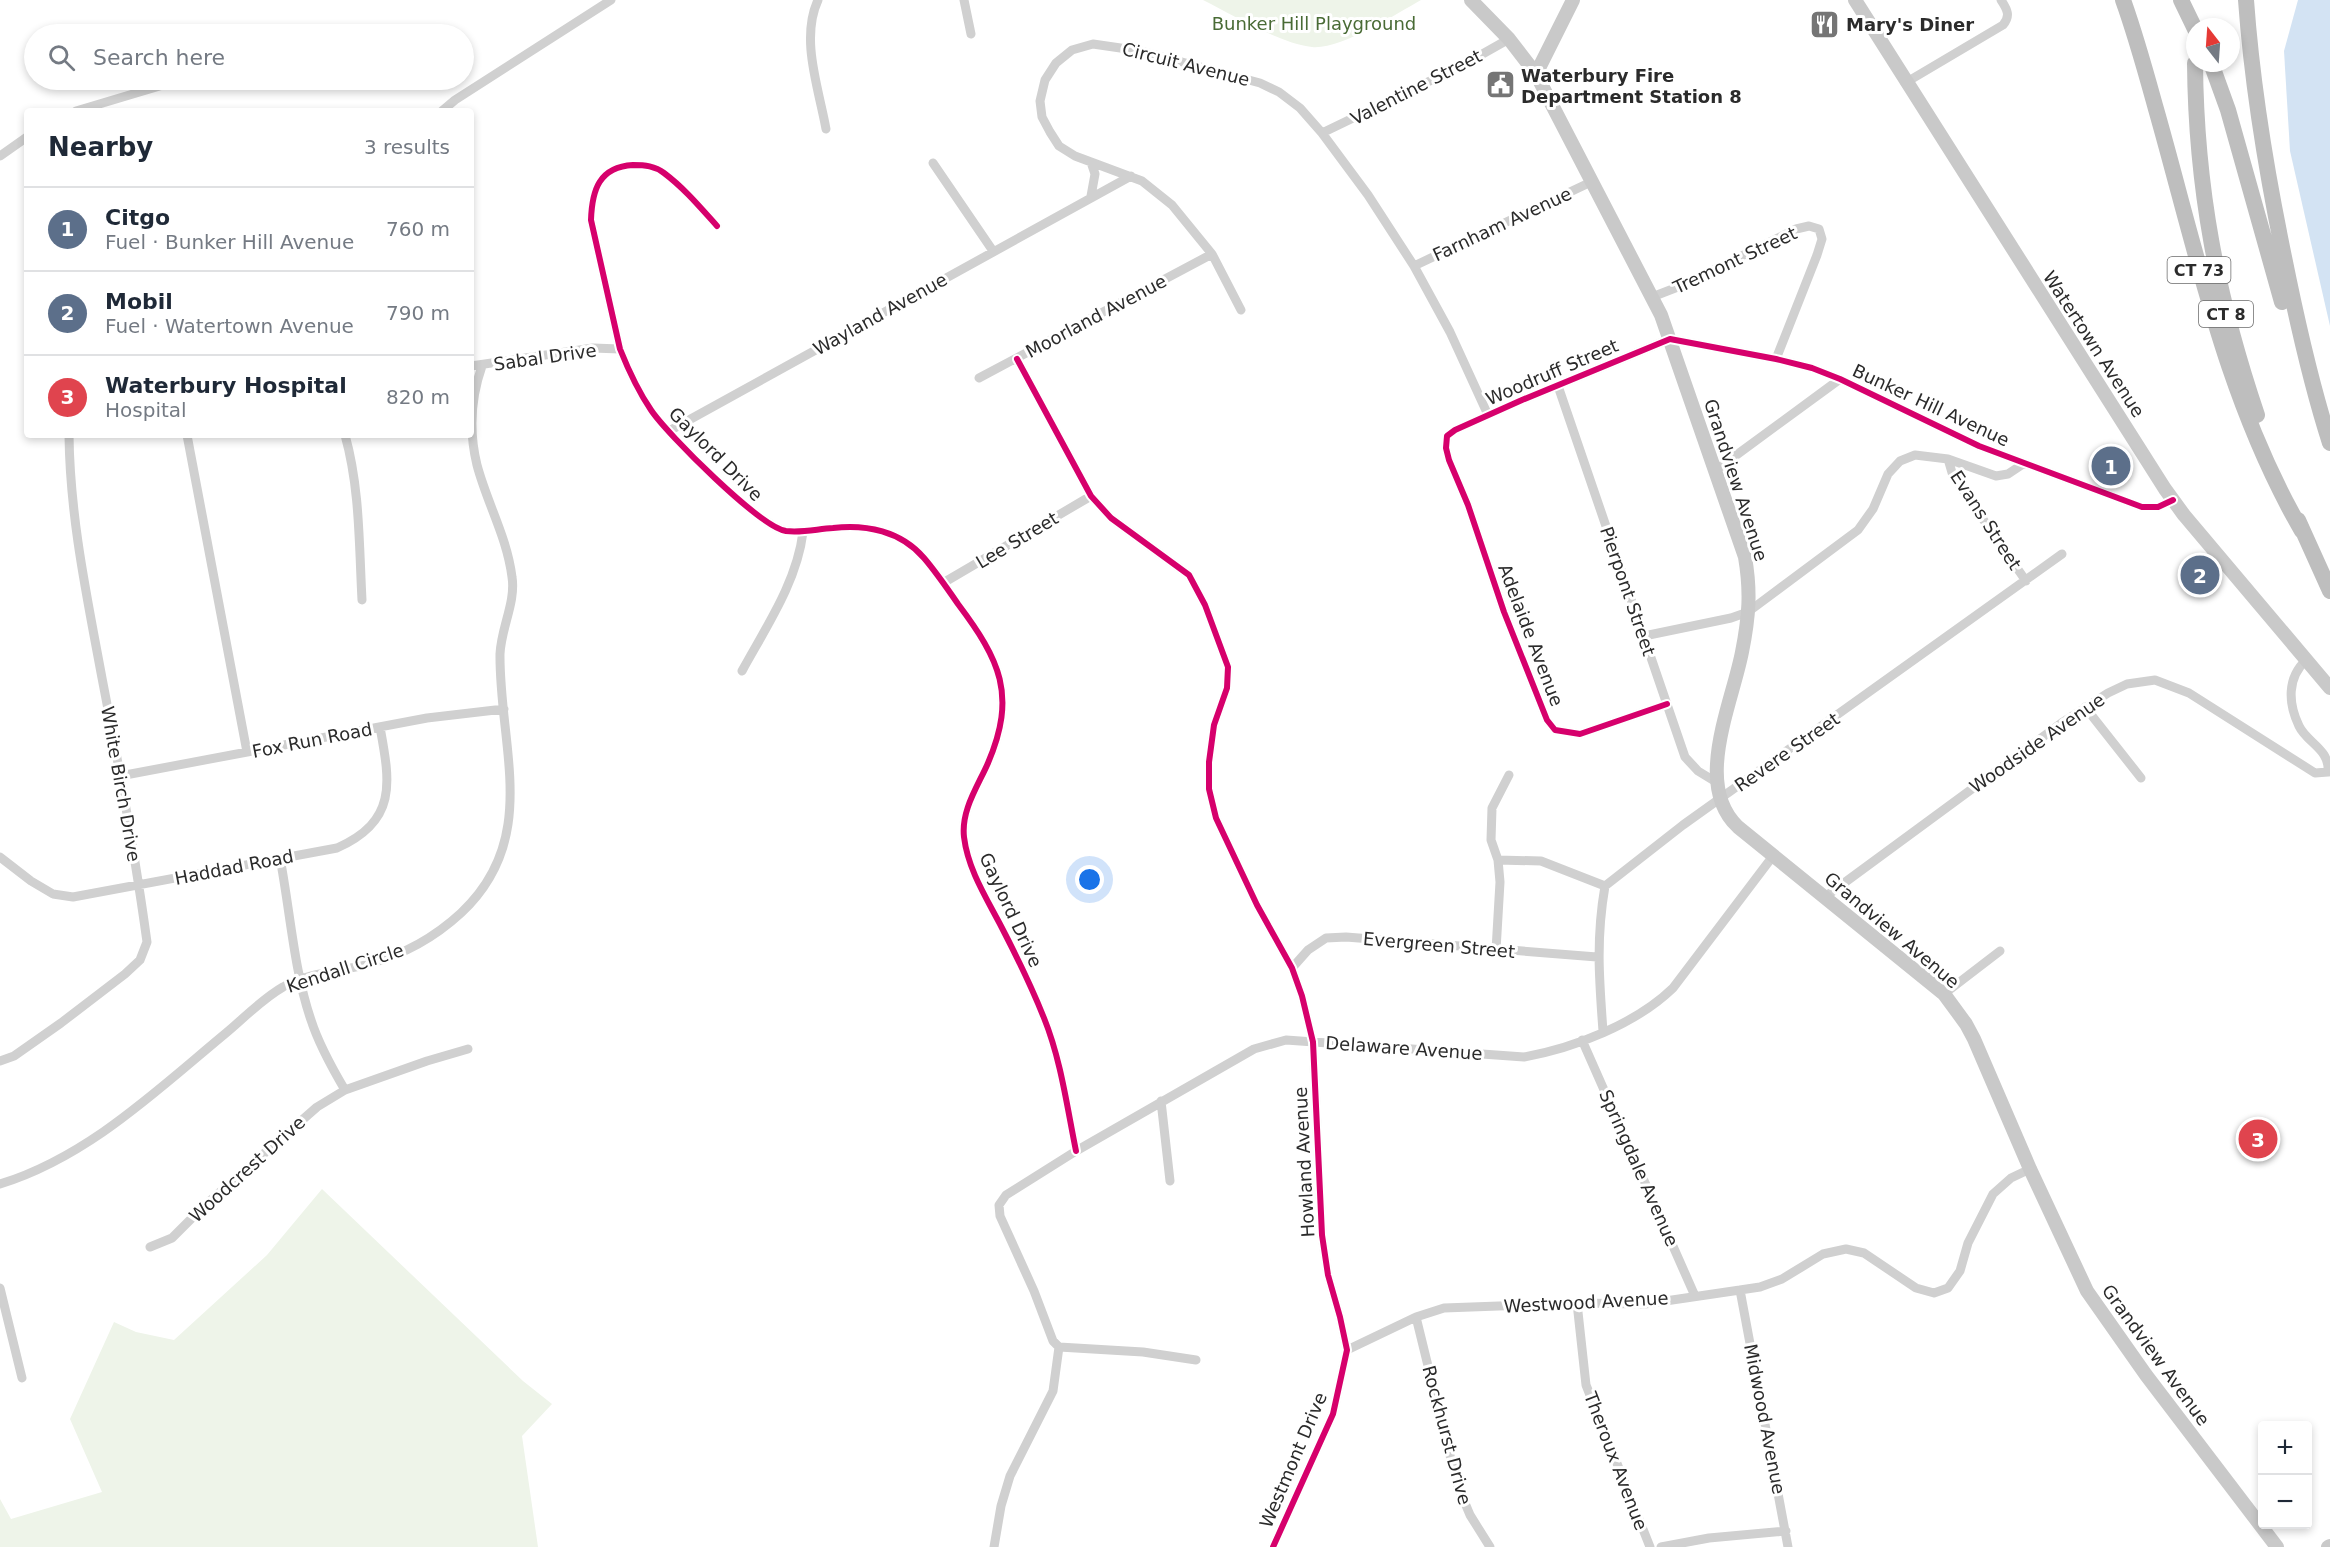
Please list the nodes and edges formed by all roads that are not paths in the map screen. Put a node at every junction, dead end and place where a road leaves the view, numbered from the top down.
1 (610, 0) edge
2 (818, 0) edge
3 (964, 0) edge
4 (1471, 0) edge
5 (1573, 0) edge
6 (1855, 0) edge
7 (2001, 0) edge
8 (2123, 0) edge
9 (2181, 0) edge
10 (2197, 0) edge
11 (2246, 0) edge
12 (2190, 18) edge
13 (2196, 18) edge
14 (971, 34) dead end
15 (1509, 39) junction
16 (2195, 72) edge
17 (2214, 72) edge
18 (1536, 74) junction
19 (1905, 83) junction
20 (474, 87) edge
21 (146, 90) edge
22 (469, 90) edge
23 (86, 108) edge
24 (445, 108) edge
25 (826, 129) dead end
26 (1322, 133) junction
27 (24, 139) edge
28 (0, 156) edge
29 (1091, 162) junction
30 (933, 163) dead end
31 (1131, 176) junction
32 (1591, 182) junction
33 (1091, 196) junction
34 (717, 226) dead end
35 (993, 250) junction
36 (1212, 254) junction
37 (1414, 266) junction
38 (1652, 297) junction
39 (1241, 310) dead end
40 (1670, 339) junction
41 (620, 349) junction
42 (1017, 359) junction
43 (1776, 359) junction
44 (474, 366) edge
45 (482, 366) junction
46 (979, 378) dead end
47 (1840, 379) junction
48 (1558, 386) junction
49 (474, 389) edge
50 (1488, 415) junction
51 (669, 431) junction
52 (1447, 436) joint
53 (69, 438) edge
54 (191, 438) edge
55 (346, 438) edge
56 (474, 438) edge
57 (2330, 443) edge
58 (2330, 448) edge
59 (1948, 459) junction
60 (2023, 464) junction
61 (1716, 470) junction
62 (1091, 496) junction
63 (2173, 500) junction
64 (2302, 531) junction
65 (803, 532) junction
66 (2062, 554) dead end
67 (2026, 581) junction
68 (943, 583) junction
69 (2330, 591) edge
70 (362, 600) dead end
71 (1748, 612) junction
72 (1644, 636) junction
73 (2306, 660) junction
74 (742, 671) dead end
75 (2330, 688) edge
76 (1667, 704) junction
77 (2085, 707) junction
78 (504, 709) junction
79 (380, 727) junction
80 (247, 752) junction
81 (1509, 775) dead end
82 (120, 776) junction
83 (2141, 778) dead end
84 (1716, 782) junction
85 (1720, 799) junction
86 (0, 856) edge
87 (1773, 856) junction
88 (280, 858) junction
89 (1498, 860) junction
90 (139, 886) junction
91 (1605, 886) junction
92 (1826, 897) junction
93 (1496, 950) junction
94 (2000, 951) dead end
95 (1598, 957) junction
96 (1292, 968) junction
97 (300, 980) junction
98 (1944, 994) junction
99 (1603, 1031) junction
100 (1582, 1040) junction
101 (1313, 1042) junction
102 (468, 1049) dead end
103 (0, 1060) edge
104 (345, 1090) junction
105 (1161, 1101) junction
106 (1076, 1151) junction
107 (2030, 1169) junction
108 (1170, 1181) dead end
109 (0, 1184) edge
110 (150, 1247) dead end
111 (0, 1288) edge
112 (1740, 1290) junction
113 (1695, 1296) junction
114 (1577, 1303) junction
115 (1416, 1317) junction
116 (1059, 1347) junction
117 (1347, 1350) junction
118 (1196, 1360) dead end
119 (22, 1378) dead end
120 (1786, 1531) junction
121 (994, 1547) edge
122 (1273, 1547) edge
123 (1490, 1547) edge
124 (1650, 1547) edge
125 (1661, 1547) edge
126 (1788, 1547) edge
127 (2277, 1547) edge

1 - 20 street
2 - 25 street
3 - 14 street
4 - 15 main road
5 - 18 main road
6 - 19 main road, Watertown Avenue
7 - 19 street
8 - 64 highway, CT 73
9 - 12 highway
10 - 13 highway
11 - 57 highway
15 - 18 main road
15 - 26 street, Valentine Street
16 - 64 highway, CT 8
17 - 58 highway
18 - 32 main road
19 - 63 main road, Watertown Avenue
21 - 23 street
22 - 24 street
26 - 29 street, Circuit Avenue
26 - 37 street, Circuit Avenue
27 - 28 street
29 - 31 street, Circuit Avenue
29 - 33 street
30 - 35 street
31 - 33 street, Wayland Avenue
31 - 36 street, Circuit Avenue
32 - 37 street, Farnham Avenue
32 - 38 main road
33 - 35 street, Wayland Avenue
34 - 41 street, Gaylord Drive
35 - 51 street, Wayland Avenue
36 - 39 street, Circuit Avenue
36 - 42 street, Moorland Avenue
37 - 50 street, Circuit Avenue
38 - 40 main road
38 - 43 street, Tremont Street
40 - 43 street, Bunker Hill Avenue
40 - 48 street, Woodruff Street
40 - 61 main road, Grandview Avenue
41 - 45 street, Sabal Drive
41 - 51 street, Gaylord Drive
42 - 46 street, Moorland Avenue
42 - 62 street, Howland Avenue
43 - 47 street, Bunker Hill Avenue
44 - 45 street, Sabal Drive
45 - 49 street, Kendall Circle
47 - 60 street, Bunker Hill Avenue
47 - 61 street
48 - 50 street, Woodruff Street
48 - 72 street, Pierpont Street
50 - 52 street, Woodruff Street
51 - 65 street, Gaylord Drive
52 - 76 street, Adelaide Avenue
53 - 82 street, White Birch Drive
54 - 80 street
55 - 70 street
56 - 78 street, Kendall Circle
59 - 60 street
59 - 67 street, Evans Street
59 - 71 street
60 - 63 street, Bunker Hill Avenue
61 - 71 main road, Grandview Avenue
62 - 68 street, Lee Street
62 - 96 street, Howland Avenue
63 - 73 main road, Watertown Avenue
64 - 69 highway, CT 8
65 - 68 street, Gaylord Drive
65 - 74 street
66 - 67 street, Revere Street
67 - 85 street, Revere Street
68 - 106 street, Gaylord Drive
71 - 72 street
71 - 84 main road, Grandview Avenue
72 - 76 street, Pierpont Street
73 - 75 main road, Watertown Avenue
73 - 77 street, Woodside Avenue
76 - 84 street, Pierpont Street
77 - 83 street
77 - 92 street, Woodside Avenue
78 - 79 street, Fox Run Road
78 - 97 street, Kendall Circle
79 - 80 street, Fox Run Road
79 - 88 street, Haddad Road
80 - 82 street, Fox Run Road
81 - 89 street
82 - 90 street, White Birch Drive
84 - 85 main road, Grandview Avenue
85 - 87 main road, Grandview Avenue
85 - 91 street, Revere Street
86 - 90 street, Haddad Road
87 - 92 main road, Grandview Avenue
87 - 99 street, Delaware Avenue
88 - 90 street, Haddad Road
88 - 97 street
89 - 91 street
89 - 93 street
90 - 103 street, White Birch Drive
91 - 95 street
92 - 98 main road, Grandview Avenue
93 - 95 street, Evergreen Street
93 - 96 street, Evergreen Street
94 - 98 street
95 - 99 street
96 - 101 street, Howland Avenue
97 - 104 street
97 - 109 street, Kendall Circle
98 - 107 main road, Grandview Avenue
99 - 100 street, Delaware Avenue
100 - 101 street, Delaware Avenue
100 - 113 street, Springdale Avenue
101 - 105 street, Delaware Avenue
101 - 117 street, Howland Avenue
102 - 104 street, Woodcrest Drive
104 - 110 street, Woodcrest Drive
105 - 106 street, Delaware Avenue
105 - 108 street
106 - 116 street, Delaware Avenue
107 - 112 street, Westwood Avenue
107 - 127 main road, Grandview Avenue
111 - 119 street
112 - 113 street, Westwood Avenue
112 - 120 street, Midwood Avenue
113 - 114 street, Westwood Avenue
114 - 115 street, Westwood Avenue
114 - 124 street, Theroux Avenue
115 - 117 street, Westwood Avenue
115 - 123 street, Rockhurst Drive
116 - 118 street
116 - 121 street
117 - 122 street, Westmont Drive
120 - 125 street
120 - 126 street, Midwood Avenue

